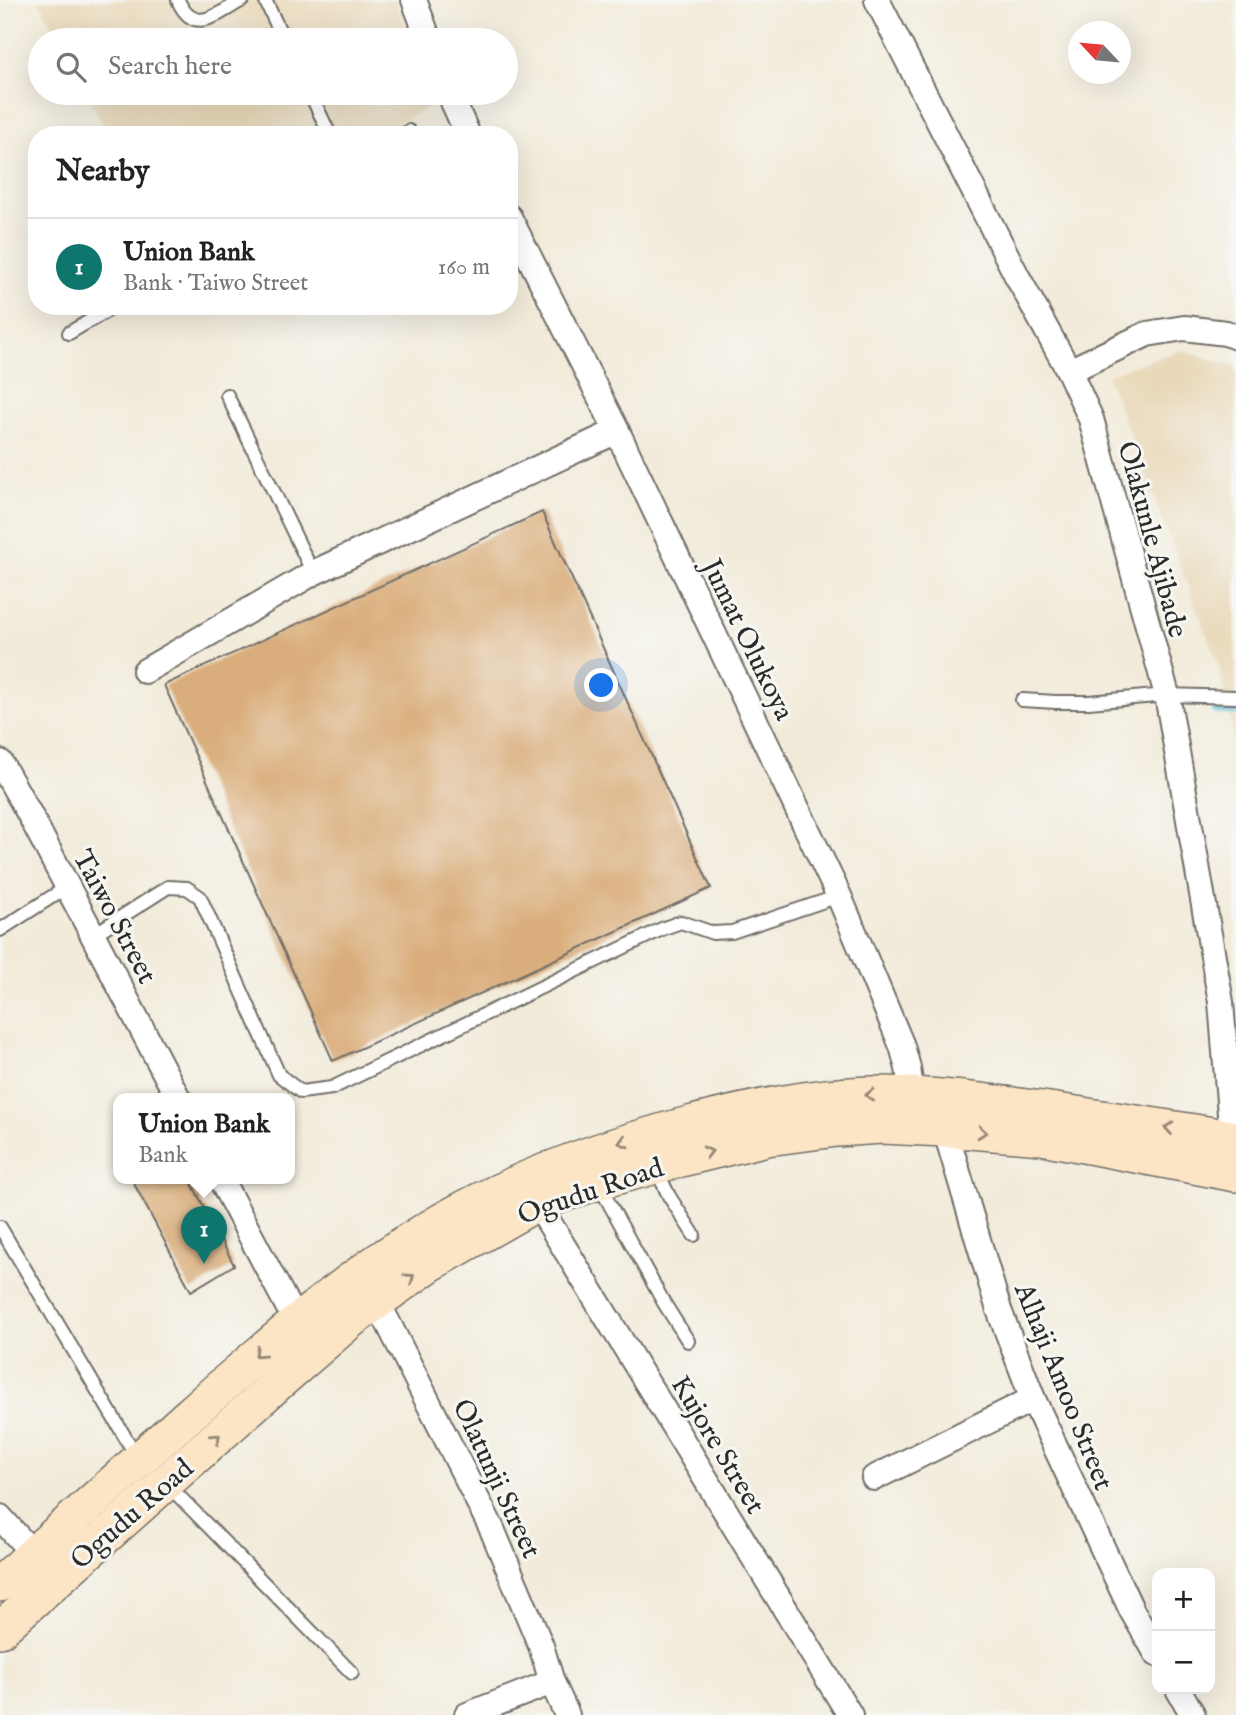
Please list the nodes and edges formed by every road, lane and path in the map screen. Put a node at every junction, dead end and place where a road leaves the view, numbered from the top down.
1 (178, 0) edge
2 (243, 0) edge
3 (265, 0) edge
4 (414, 0) edge
5 (877, 0) edge
6 (278, 28) edge
7 (424, 28) edge
8 (316, 105) edge
9 (454, 105) edge
10 (326, 126) edge
11 (464, 126) edge
12 (518, 235) edge
13 (100, 315) edge
14 (69, 333) dead end
15 (1236, 337) edge
16 (1069, 371) junction
17 (227, 395) dead end
18 (617, 431) junction
19 (313, 573) junction
20 (145, 671) dead end
21 (1167, 695) junction
22 (1236, 696) edge
23 (1022, 700) dead end
24 (0, 762) edge
25 (67, 887) junction
26 (839, 895) junction
27 (0, 930) edge
28 (93, 935) junction
29 (175, 1093) edge
30 (912, 1096) junction
31 (945, 1129) junction
32 (1234, 1139) edge
33 (654, 1167) junction
34 (1236, 1174) edge
35 (597, 1182) junction
36 (223, 1184) edge
37 (537, 1203) junction
38 (0, 1227) edge
39 (695, 1235) dead end
40 (369, 1286) junction
41 (295, 1322) junction
42 (688, 1341) dead end
43 (313, 1353) junction
44 (1033, 1399) junction
45 (139, 1460) junction
46 (874, 1478) dead end
47 (166, 1483) junction
48 (0, 1517) edge
49 (45, 1567) junction
50 (0, 1584) edge
51 (0, 1629) edge
52 (1152, 1646) edge
53 (352, 1672) dead end
54 (552, 1682) junction
55 (1181, 1694) edge
56 (467, 1715) edge
57 (567, 1715) edge
58 (850, 1715) edge
59 (1194, 1715) edge

1 - 2 lane
3 - 6 lane
4 - 7 street
5 - 16 street, Olakunle Ajibade
8 - 10 lane
9 - 11 street
12 - 18 street, Jumat Olukoya
13 - 14 lane
15 - 16 street
16 - 21 street, Olakunle Ajibade
17 - 19 lane
18 - 19 street
18 - 26 street, Jumat Olukoya
19 - 20 street
21 - 22 lane
21 - 23 lane
21 - 32 street, Olakunle Ajibade
24 - 25 street, Taiwo Street
25 - 27 lane
25 - 28 street, Taiwo Street
26 - 28 lane
26 - 30 street, Jumat Olukoya
28 - 29 street, Taiwo Street
32 -> 30 main road, Ogudu Road
30 -> 40 main road, Ogudu Road
33 -> 31 main road, Ogudu Road
31 -> 34 main road, Ogudu Road
31 - 44 street, Alhaji Amoo Street
33 - 35 main road, Ogudu Road
33 - 39 lane
35 - 37 main road, Ogudu Road
35 - 42 lane
36 - 41 street
40 -> 37 main road, Ogudu Road
37 - 58 street, Kujore Street
38 - 45 lane
40 - 41 main road, Ogudu Road
40 - 43 main road, Ogudu Road
40 - 54 street, Olatunji Street
41 - 43 street
41 -> 45 main road, Ogudu Road
47 -> 43 main road, Ogudu Road
44 - 46 street
44 - 52 street, Alhaji Amoo Street
45 - 49 main road, Ogudu Road
47 - 49 main road, Ogudu Road
47 - 53 lane
48 - 49 street
49 - 50 main road, Ogudu Road
49 - 51 main road, Ogudu Road
54 - 56 street
54 - 57 street, Olatunji Street
55 - 59 street

